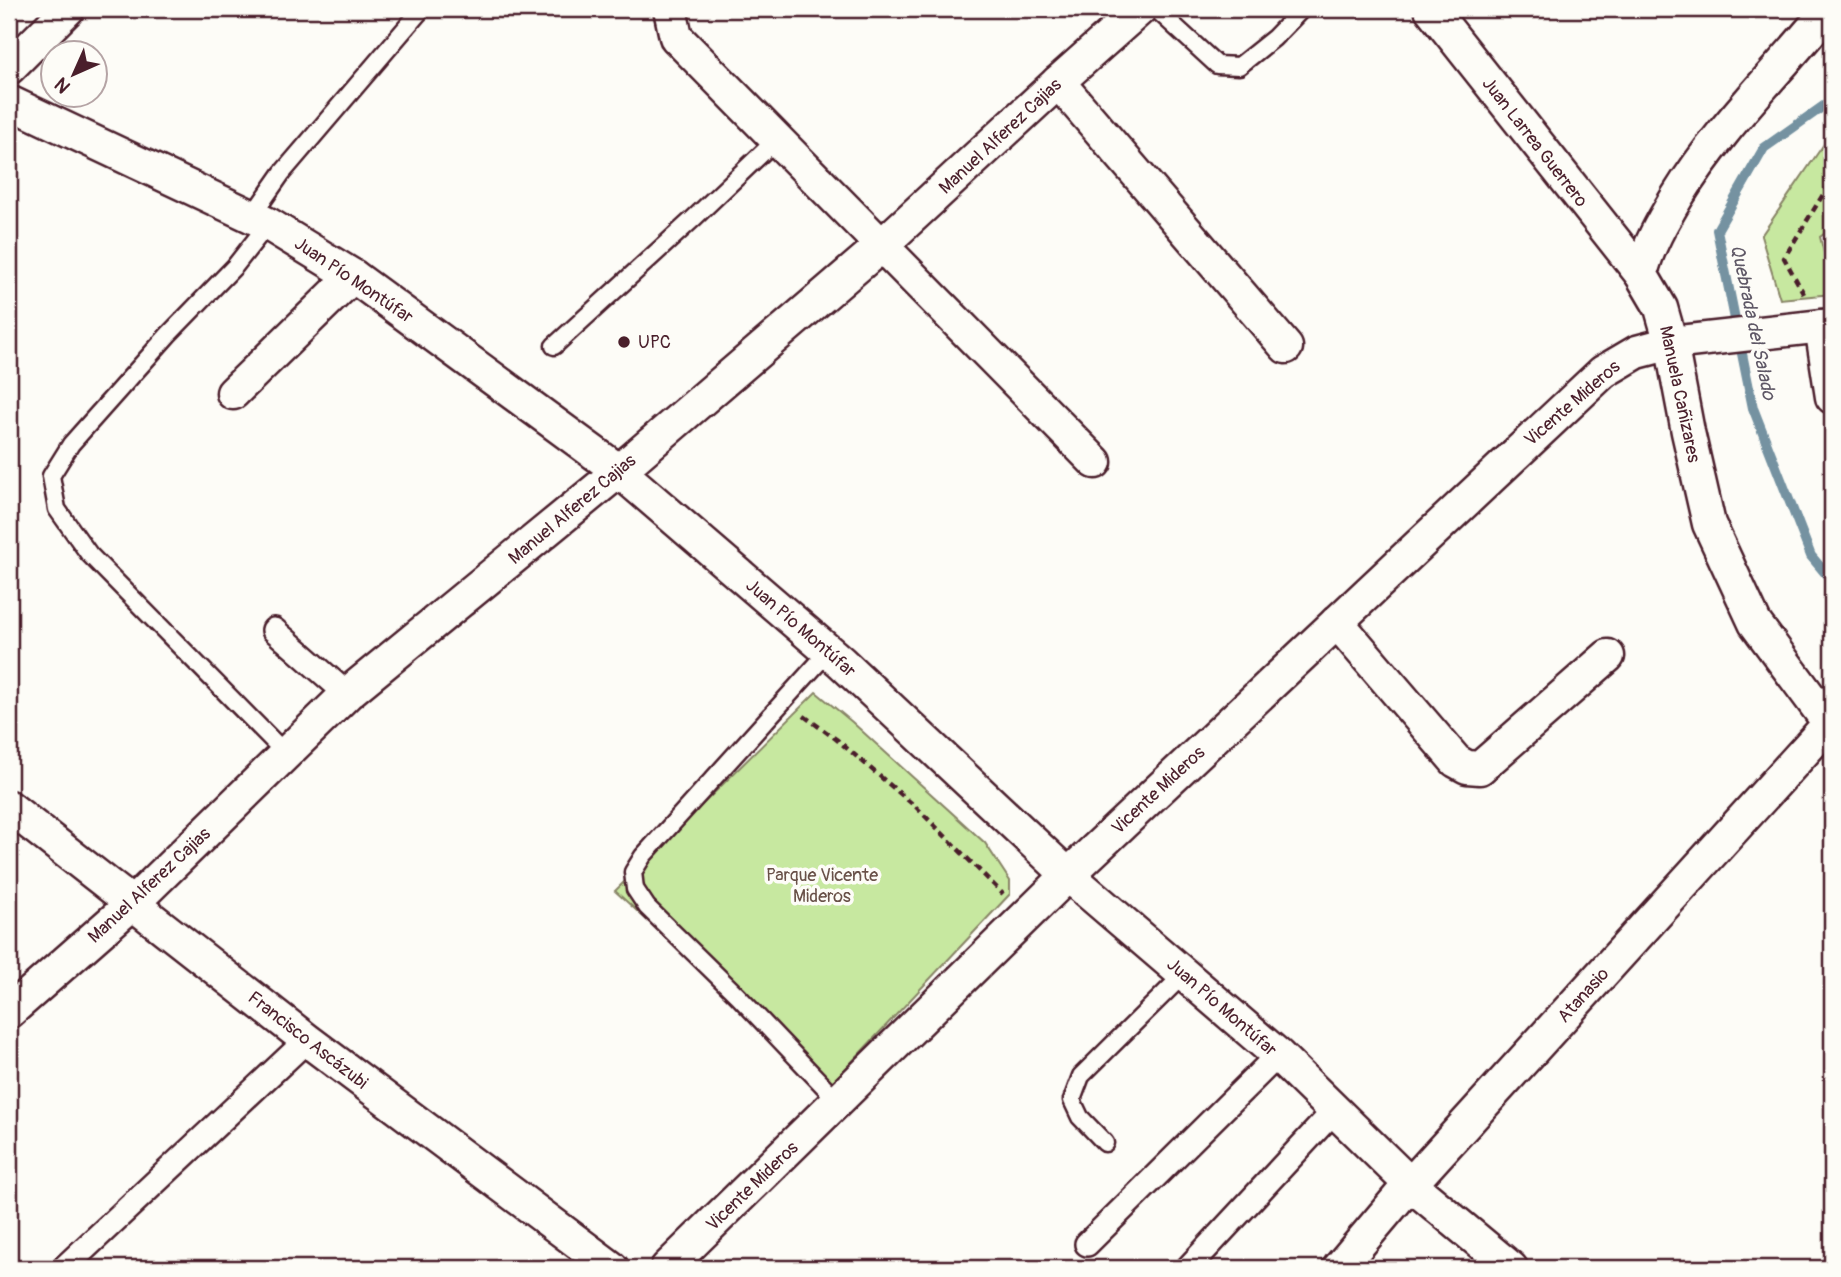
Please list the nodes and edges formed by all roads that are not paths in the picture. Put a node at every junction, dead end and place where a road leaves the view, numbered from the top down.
1 (68, 9) edge
2 (422, 9) edge
3 (670, 9) edge
4 (1140, 9) edge
5 (1156, 9) edge
6 (1302, 9) edge
7 (1431, 9) edge
8 (1829, 9) edge
9 (9, 68) edge
10 (1058, 82) junction
11 (9, 102) edge
12 (777, 139) junction
13 (260, 220) junction
14 (881, 246) junction
15 (1641, 274) junction
16 (353, 276) junction
17 (1817, 327) edge
18 (1686, 341) junction
19 (554, 346) dead end
20 (1286, 347) dead end
21 (233, 393) dead end
22 (1832, 397) edge
23 (1095, 462) dead end
24 (619, 471) junction
25 (1336, 622) junction
26 (274, 630) dead end
27 (828, 652) junction
28 (1608, 656) dead end
29 (347, 694) junction
30 (1831, 725) edge
31 (286, 754) junction
32 (9, 807) edge
33 (1069, 875) junction
34 (133, 903) junction
35 (1184, 974) junction
36 (9, 1012) edge
37 (307, 1040) junction
38 (1278, 1055) junction
39 (838, 1101) junction
40 (1334, 1111) junction
41 (1105, 1143) dead end
42 (1411, 1185) junction
43 (1087, 1244) dead end
44 (64, 1268) edge
45 (612, 1268) edge
46 (667, 1268) edge
47 (1188, 1268) edge
48 (1339, 1268) edge
49 (1511, 1268) edge

1 - 9 street
2 - 13 lane
3 - 12 street
4 - 10 street, Manuel Alferez Cajias
5 - 6 lane
7 - 15 street, Juan Larrea Guerrero
8 - 15 street
10 - 14 street, Manuel Alferez Cajias
10 - 20 street
11 - 13 street, Juan Pío Montúfar
12 - 14 street
12 - 19 lane
13 - 16 street, Juan Pío Montúfar
13 - 31 lane
14 - 23 street
14 - 24 street, Manuel Alferez Cajias
15 - 18 street, Manuela Cañizares
16 - 21 street
16 - 24 street, Juan Pío Montúfar
17 - 18 street, Vicente Mideros
17 - 22 street
18 - 25 street, Vicente Mideros
18 - 30 street, Manuela Cañizares
24 - 27 street, Juan Pío Montúfar
24 - 29 street, Manuel Alferez Cajias
25 - 28 street
25 - 33 street, Vicente Mideros
26 - 29 street
27 - 33 street, Juan Pío Montúfar
27 - 39 lane
29 - 31 street, Manuel Alferez Cajias
30 - 42 street, Atanasio
31 - 34 street, Manuel Alferez Cajias
32 - 34 street, Francisco Ascázubi
33 - 35 street, Juan Pío Montúfar
33 - 39 street, Vicente Mideros
34 - 36 street, Manuel Alferez Cajias
34 - 37 street, Francisco Ascázubi
35 - 38 street, Juan Pío Montúfar
35 - 41 lane
37 - 44 street
37 - 45 street, Francisco Ascázubi
38 - 40 street, Juan Pío Montúfar
38 - 43 street
39 - 46 street, Vicente Mideros
40 - 42 street, Juan Pío Montúfar
40 - 47 street
42 - 48 street, Atanasio
42 - 49 street, Juan Pío Montúfar

